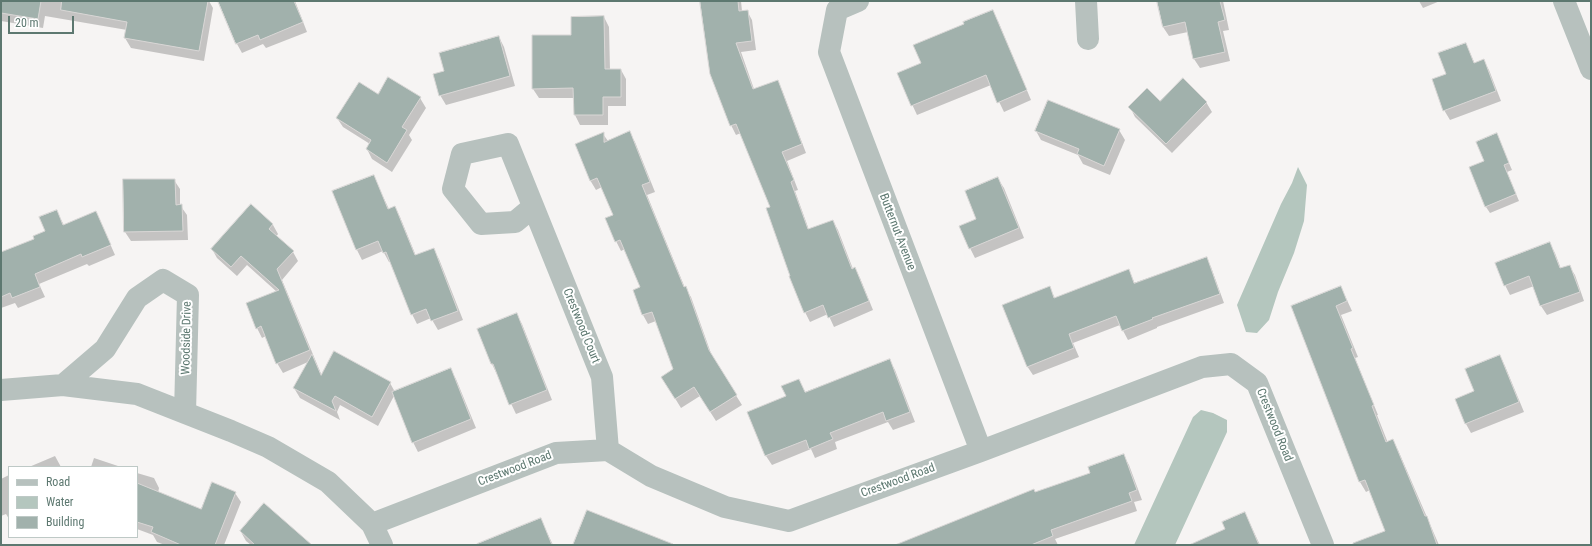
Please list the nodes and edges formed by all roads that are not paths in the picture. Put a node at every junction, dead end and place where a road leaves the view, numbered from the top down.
1 (858, 1) edge
2 (1086, 1) edge
3 (1564, 1) edge
4 (1088, 39) dead end
5 (1591, 69) edge
6 (533, 207) dead end
7 (62, 385) junction
8 (1, 390) edge
9 (185, 413) junction
10 (608, 450) junction
11 (981, 451) junction
12 (372, 524) junction
13 (382, 545) edge
14 (1322, 545) edge

1 - 11 street, Butternut Avenue
2 - 4 street
3 - 5 street
6 - 10 street, Crestwood Court
7 - 8 street
7 - 9 street
7 - 9 street, Woodside Drive
9 - 12 street
10 - 11 street, Crestwood Road
10 - 12 street, Crestwood Road
11 - 14 street, Crestwood Road
12 - 13 street

